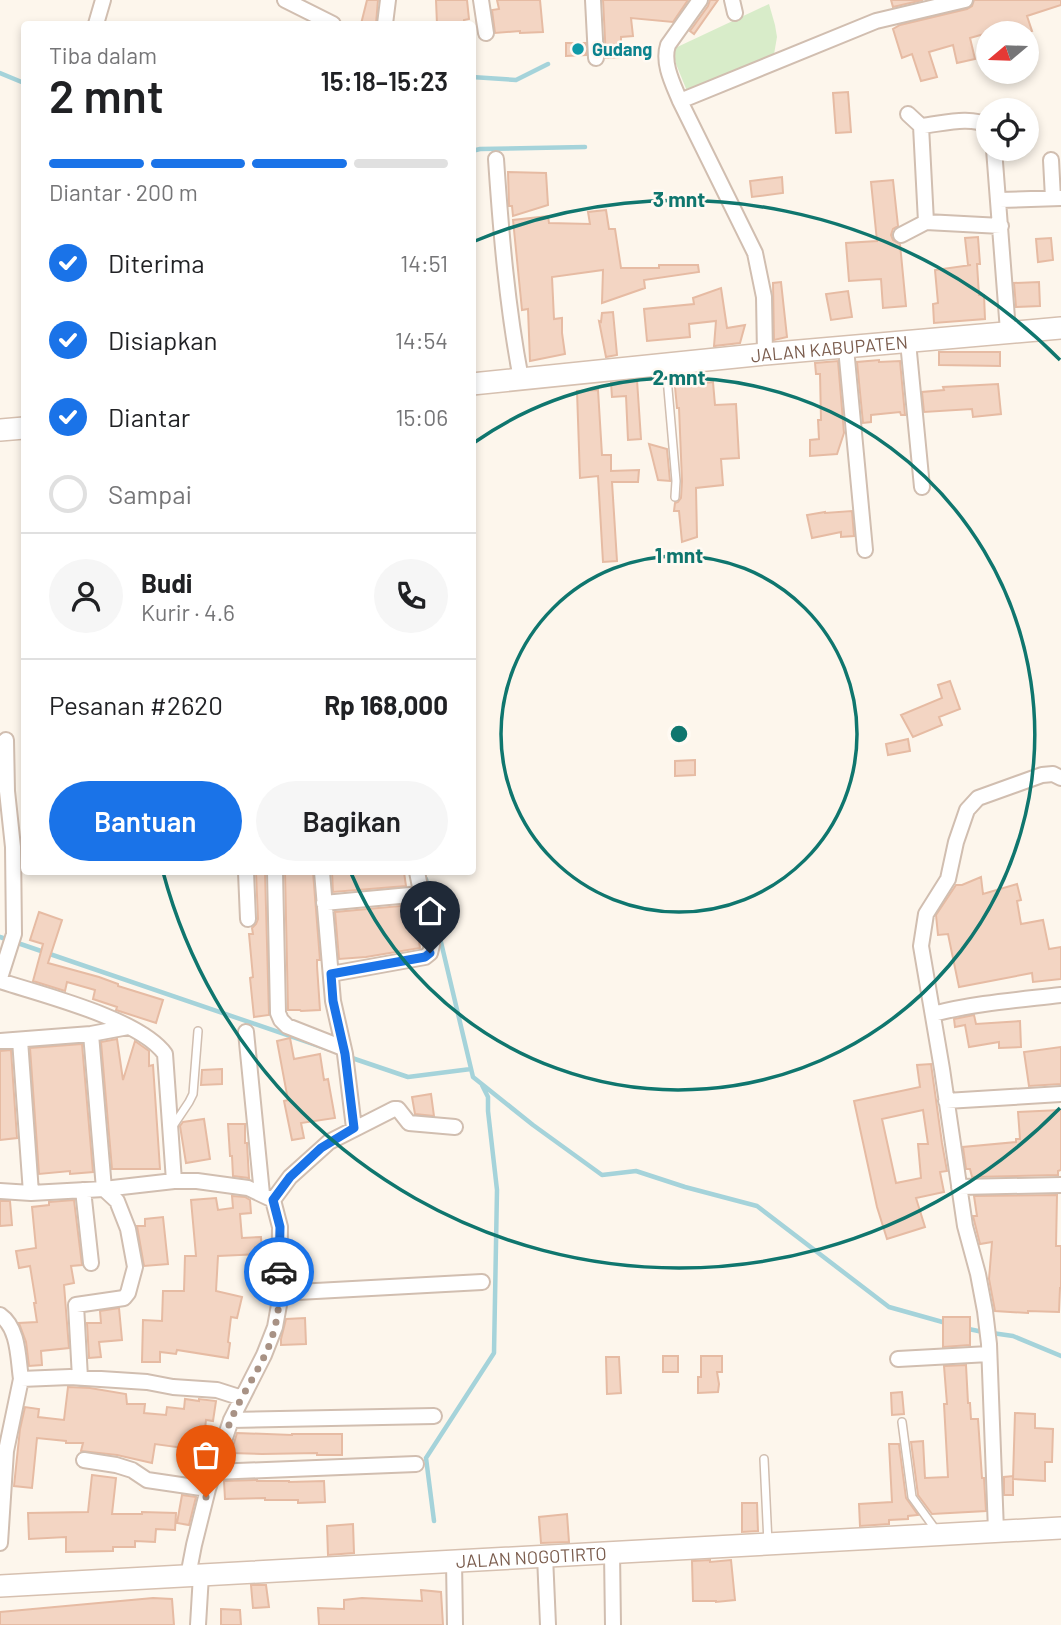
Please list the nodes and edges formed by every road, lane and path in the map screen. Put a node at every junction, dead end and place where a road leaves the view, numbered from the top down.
1 (103, 0) edge
2 (285, 0) edge
3 (387, 0) edge
4 (481, 0) edge
5 (593, 0) edge
6 (700, 0) edge
7 (965, 0) edge
8 (97, 21) edge
9 (327, 21) edge
10 (385, 21) edge
11 (486, 33) dead end
12 (596, 58) dead end
13 (680, 101) junction
14 (908, 114) dead end
15 (976, 121) edge
16 (921, 126) junction
17 (496, 159) dead end
18 (1051, 160) dead end
19 (995, 161) edge
20 (1057, 198) edge
21 (999, 200) junction
22 (926, 222) junction
23 (1001, 226) junction
24 (901, 235) dead end
25 (1061, 328) edge
26 (1008, 331) junction
27 (908, 342) junction
28 (846, 348) junction
29 (765, 354) junction
30 (666, 365) junction
31 (521, 379) junction
32 (476, 384) edge
33 (21, 428) edge
34 (0, 430) edge
35 (922, 487) dead end
36 (675, 497) dead end
37 (865, 550) dead end
38 (6, 740) dead end
39 (1061, 778) edge
40 (7, 860) edge
41 (246, 875) edge
42 (275, 875) edge
43 (322, 875) edge
44 (418, 875) edge
45 (421, 894) junction
46 (324, 903) junction
47 (248, 919) dead end
48 (331, 974) junction
49 (0, 980) edge
50 (1061, 995) edge
51 (933, 1014) junction
52 (128, 1027) junction
53 (198, 1031) dead end
54 (246, 1032) dead end
55 (91, 1034) junction
56 (20, 1040) junction
57 (0, 1041) edge
58 (345, 1057) junction
59 (1061, 1094) edge
60 (946, 1101) junction
61 (455, 1126) dead end
62 (354, 1128) junction
63 (171, 1130) junction
64 (174, 1181) junction
65 (1061, 1185) edge
66 (959, 1187) junction
67 (104, 1189) junction
68 (83, 1190) junction
69 (0, 1191) edge
70 (31, 1193) junction
71 (267, 1197) junction
72 (91, 1263) dead end
73 (482, 1282) dead end
74 (279, 1293) junction
75 (0, 1315) edge
76 (989, 1349) junction
77 (898, 1359) dead end
78 (80, 1378) junction
79 (21, 1380) junction
80 (242, 1398) junction
81 (434, 1416) dead end
82 (231, 1420) junction
83 (902, 1422) dead end
84 (3, 1450) edge
85 (764, 1459) dead end
86 (84, 1460) dead end
87 (415, 1464) dead end
88 (213, 1472) junction
89 (208, 1489) junction
90 (1061, 1528) edge
91 (996, 1531) junction
92 (934, 1535) junction
93 (0, 1543) edge
94 (768, 1544) junction
95 (612, 1552) junction
96 (545, 1556) junction
97 (454, 1561) junction
98 (195, 1575) junction
99 (0, 1586) edge
100 (198, 1625) edge
101 (455, 1625) edge
102 (548, 1625) edge
103 (613, 1625) edge

1 - 8 street
2 - 9 street
3 - 10 street
4 - 11 street
5 - 12 street
6 - 13 street
7 - 13 street
13 - 29 street
14 - 16 street
15 - 16 street
16 - 22 street
17 - 31 street
18 - 20 street
19 - 21 street
20 - 21 street
21 - 23 street
22 - 23 street
22 - 24 street
23 - 26 street
25 - 26 street, JALAN KABUPATEN
26 - 27 street, JALAN KABUPATEN
27 - 28 street, JALAN KABUPATEN
27 - 35 street
28 - 29 street, JALAN KABUPATEN
28 - 37 street
29 - 30 street, JALAN KABUPATEN
30 - 31 street, JALAN KABUPATEN
30 - 36 lane
31 - 32 street, JALAN KABUPATEN
33 - 34 street
38 - 40 street
39 - 51 street
40 - 49 street
41 - 47 street
42 - 58 street
43 - 46 street
44 - 45 street
45 - 46 street
45 - 48 street
46 - 48 street
48 - 58 street
49 - 52 street
50 - 51 street
51 - 60 street
52 - 55 street
52 - 63 street
53 - 63 lane
54 - 71 street
55 - 56 street
55 - 67 street
56 - 57 street
56 - 70 street
58 - 62 street
59 - 60 street
60 - 66 street
61 - 62 street
62 - 71 street
63 - 64 street
64 - 67 street
64 - 71 street
65 - 66 street
66 - 76 street
67 - 68 street
67 - 78 street
68 - 70 street
68 - 72 street
69 - 70 street
71 - 74 street
73 - 74 street
74 - 80 street
75 - 79 street
76 - 77 street
76 - 91 street
78 - 79 street
78 - 80 street
79 - 84 street
80 - 82 street
81 - 82 street
82 - 88 street
83 - 92 lane
84 - 93 street
85 - 94 lane
86 - 89 street
87 - 88 street
88 - 89 street
89 - 98 street
90 - 91 street, JALAN NOGOTIRTO
91 - 92 street, JALAN NOGOTIRTO
92 - 94 street, JALAN NOGOTIRTO
94 - 95 street, JALAN NOGOTIRTO
95 - 96 street, JALAN NOGOTIRTO
95 - 103 street
96 - 97 street, JALAN NOGOTIRTO
96 - 102 street
97 - 98 street, JALAN NOGOTIRTO
97 - 101 street
98 - 99 street, JALAN NOGOTIRTO
98 - 100 street

